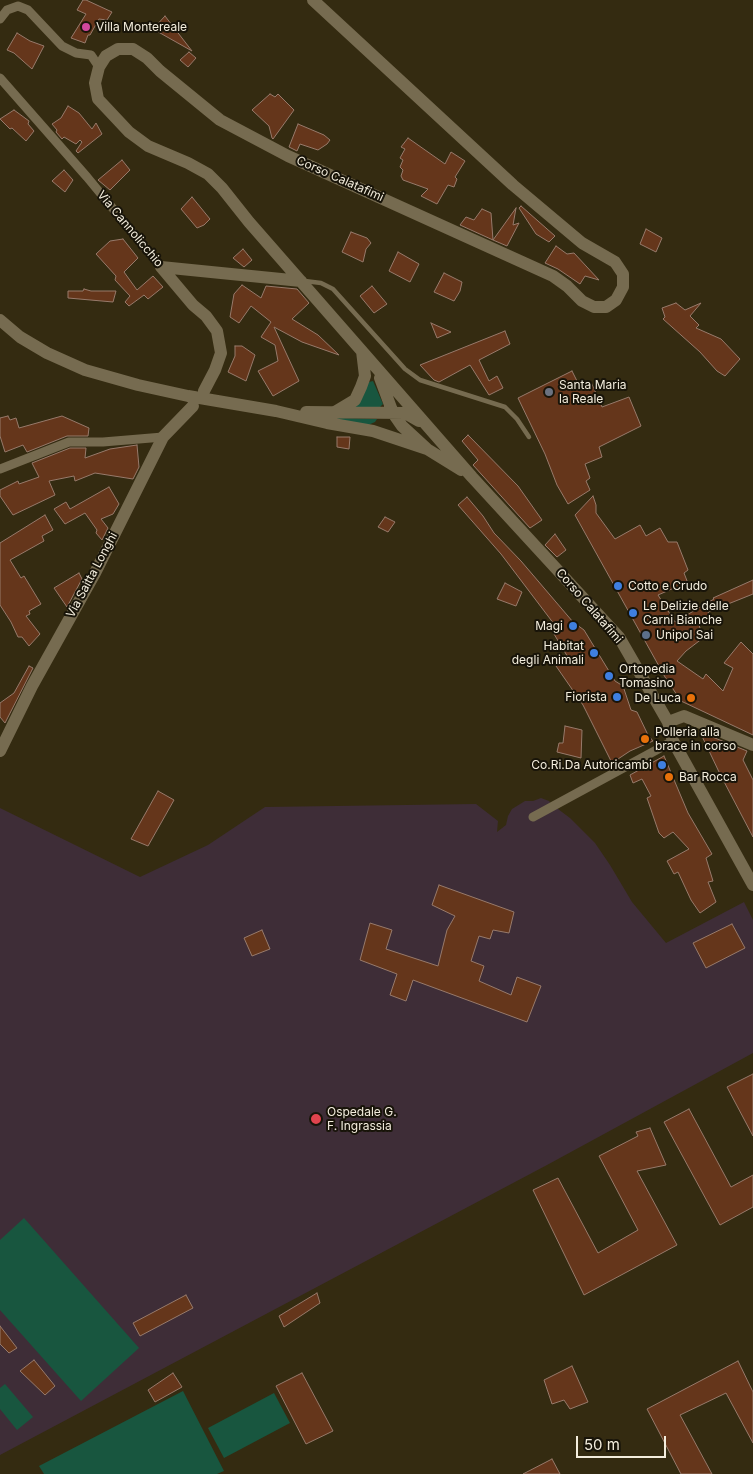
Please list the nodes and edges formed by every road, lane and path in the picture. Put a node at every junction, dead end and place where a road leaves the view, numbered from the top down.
1 (313, 0) edge
2 (0, 19) edge
3 (98, 67) junction
4 (0, 78) edge
5 (161, 267) junction
6 (301, 281) junction
7 (0, 320) edge
8 (362, 351) junction
9 (374, 365) junction
10 (204, 391) dead end
11 (396, 391) junction
12 (193, 406) dead end
13 (276, 411) junction
14 (332, 413) junction
15 (393, 413) junction
16 (431, 429) junction
17 (373, 431) junction
18 (163, 437) junction
19 (529, 437) dead end
20 (428, 450) junction
21 (0, 468) edge
22 (472, 477) junction
23 (668, 722) junction
24 (673, 741) junction
25 (753, 745) edge
26 (0, 751) edge
27 (533, 816) dead end
28 (753, 885) edge

1 - 3 street, Corso Calatafimi
2 - 3 street
3 - 6 street
4 - 5 street, Via Cannolicchio
5 - 6 street
5 - 10 street, Via Cannolicchio
6 - 8 street
6 - 19 lane
7 - 13 street
8 - 9 street
8 - 14 street
9 - 11 street
9 - 15 street
11 - 15 street
11 - 16 street
12 - 18 street, Via Saitta Longhi
13 - 14 street
13 - 17 street
14 - 15 street
15 - 16 street
15 - 17 street
15 - 20 street
16 - 22 street
17 - 20 street
18 - 21 street
18 - 26 street, Via Saitta Longhi
20 - 22 street
22 - 23 street, Corso Calatafimi
23 - 24 street, Corso Calatafimi
23 - 25 street
24 - 27 street
24 - 28 street, Corso Calatafimi

